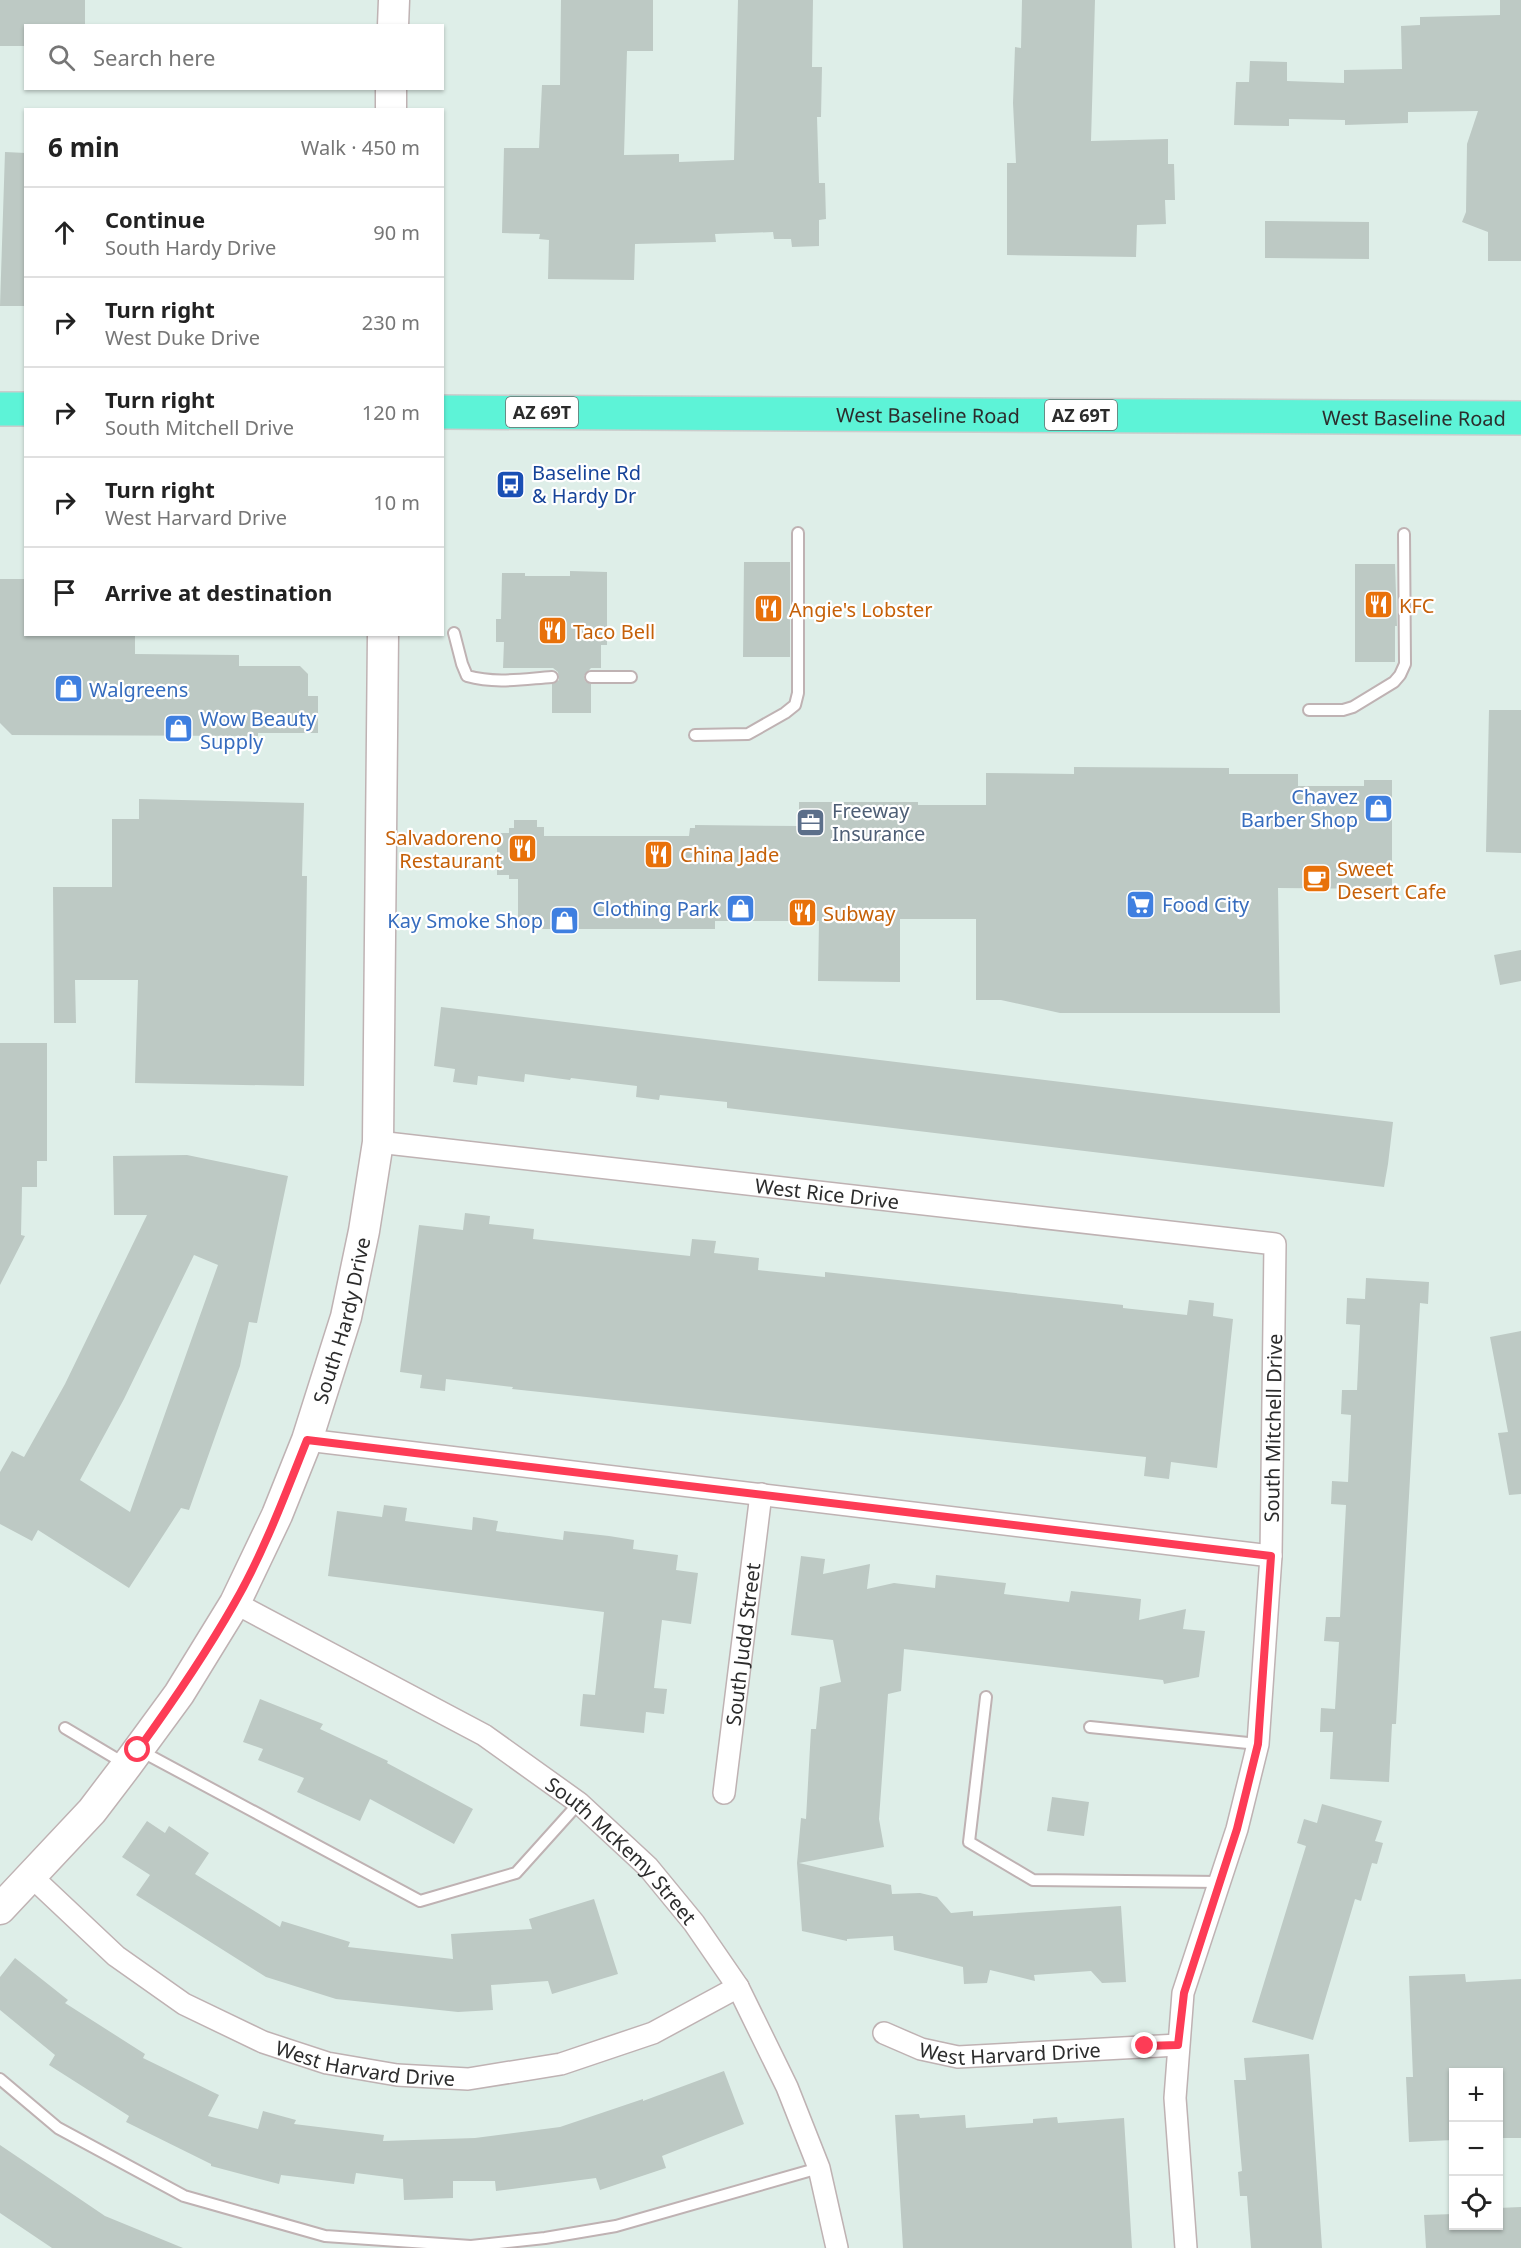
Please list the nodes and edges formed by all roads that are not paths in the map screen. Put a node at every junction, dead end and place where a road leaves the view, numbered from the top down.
1 (394, 0) edge
2 (393, 24) edge
3 (391, 90) edge
4 (391, 108) edge
5 (0, 409) edge
6 (24, 409) edge
7 (444, 412) edge
8 (1521, 418) edge
9 (798, 533) dead end
10 (1404, 534) dead end
11 (454, 633) dead end
12 (383, 636) edge
13 (552, 677) dead end
14 (591, 677) dead end
15 (631, 677) dead end
16 (1309, 710) dead end
17 (695, 735) dead end
18 (378, 1142) junction
19 (1275, 1244) joint
20 (307, 1440) junction
21 (761, 1494) junction
22 (1271, 1556) junction
23 (235, 1603) junction
24 (986, 1697) dead end
25 (1090, 1727) dead end
26 (65, 1728) dead end
27 (1258, 1744) junction
28 (133, 1758) junction
29 (724, 1793) dead end
30 (579, 1803) junction
31 (31, 1876) junction
32 (1220, 1882) junction
33 (0, 1909) edge
34 (738, 1987) junction
35 (884, 2033) dead end
36 (1178, 2045) junction
37 (0, 2079) edge
38 (819, 2168) junction
39 (837, 2248) edge
40 (1186, 2248) edge

1 - 2 street
3 - 4 street
5 - 6 main road
7 - 8 main road, West Baseline Road / AZ 69T
9 - 17 lane
10 - 16 lane
11 - 13 lane
12 - 18 street, South Hardy Drive
14 - 15 lane
18 - 19 street, West Rice Drive
18 - 20 street, South Hardy Drive
19 - 22 street, South Mitchell Drive
20 - 21 street
20 - 23 street, South Hardy Drive
21 - 22 street
21 - 29 street, South Judd Street
22 - 27 street, South Mitchell Drive
23 - 28 street, South Hardy Drive
23 - 30 street, South McKemy Street
24 - 32 lane
25 - 27 lane
26 - 28 lane
27 - 32 street, South Mitchell Drive
28 - 30 lane
28 - 31 street, South Hardy Drive
30 - 34 street, South McKemy Street
31 - 33 street, South Hardy Drive
31 - 34 street, West Harvard Drive
32 - 36 street, South Mitchell Drive
34 - 38 street, South McKemy Street
35 - 36 street, West Harvard Drive
36 - 40 street, South Mitchell Drive
37 - 38 lane
38 - 39 street, South McKemy Street

